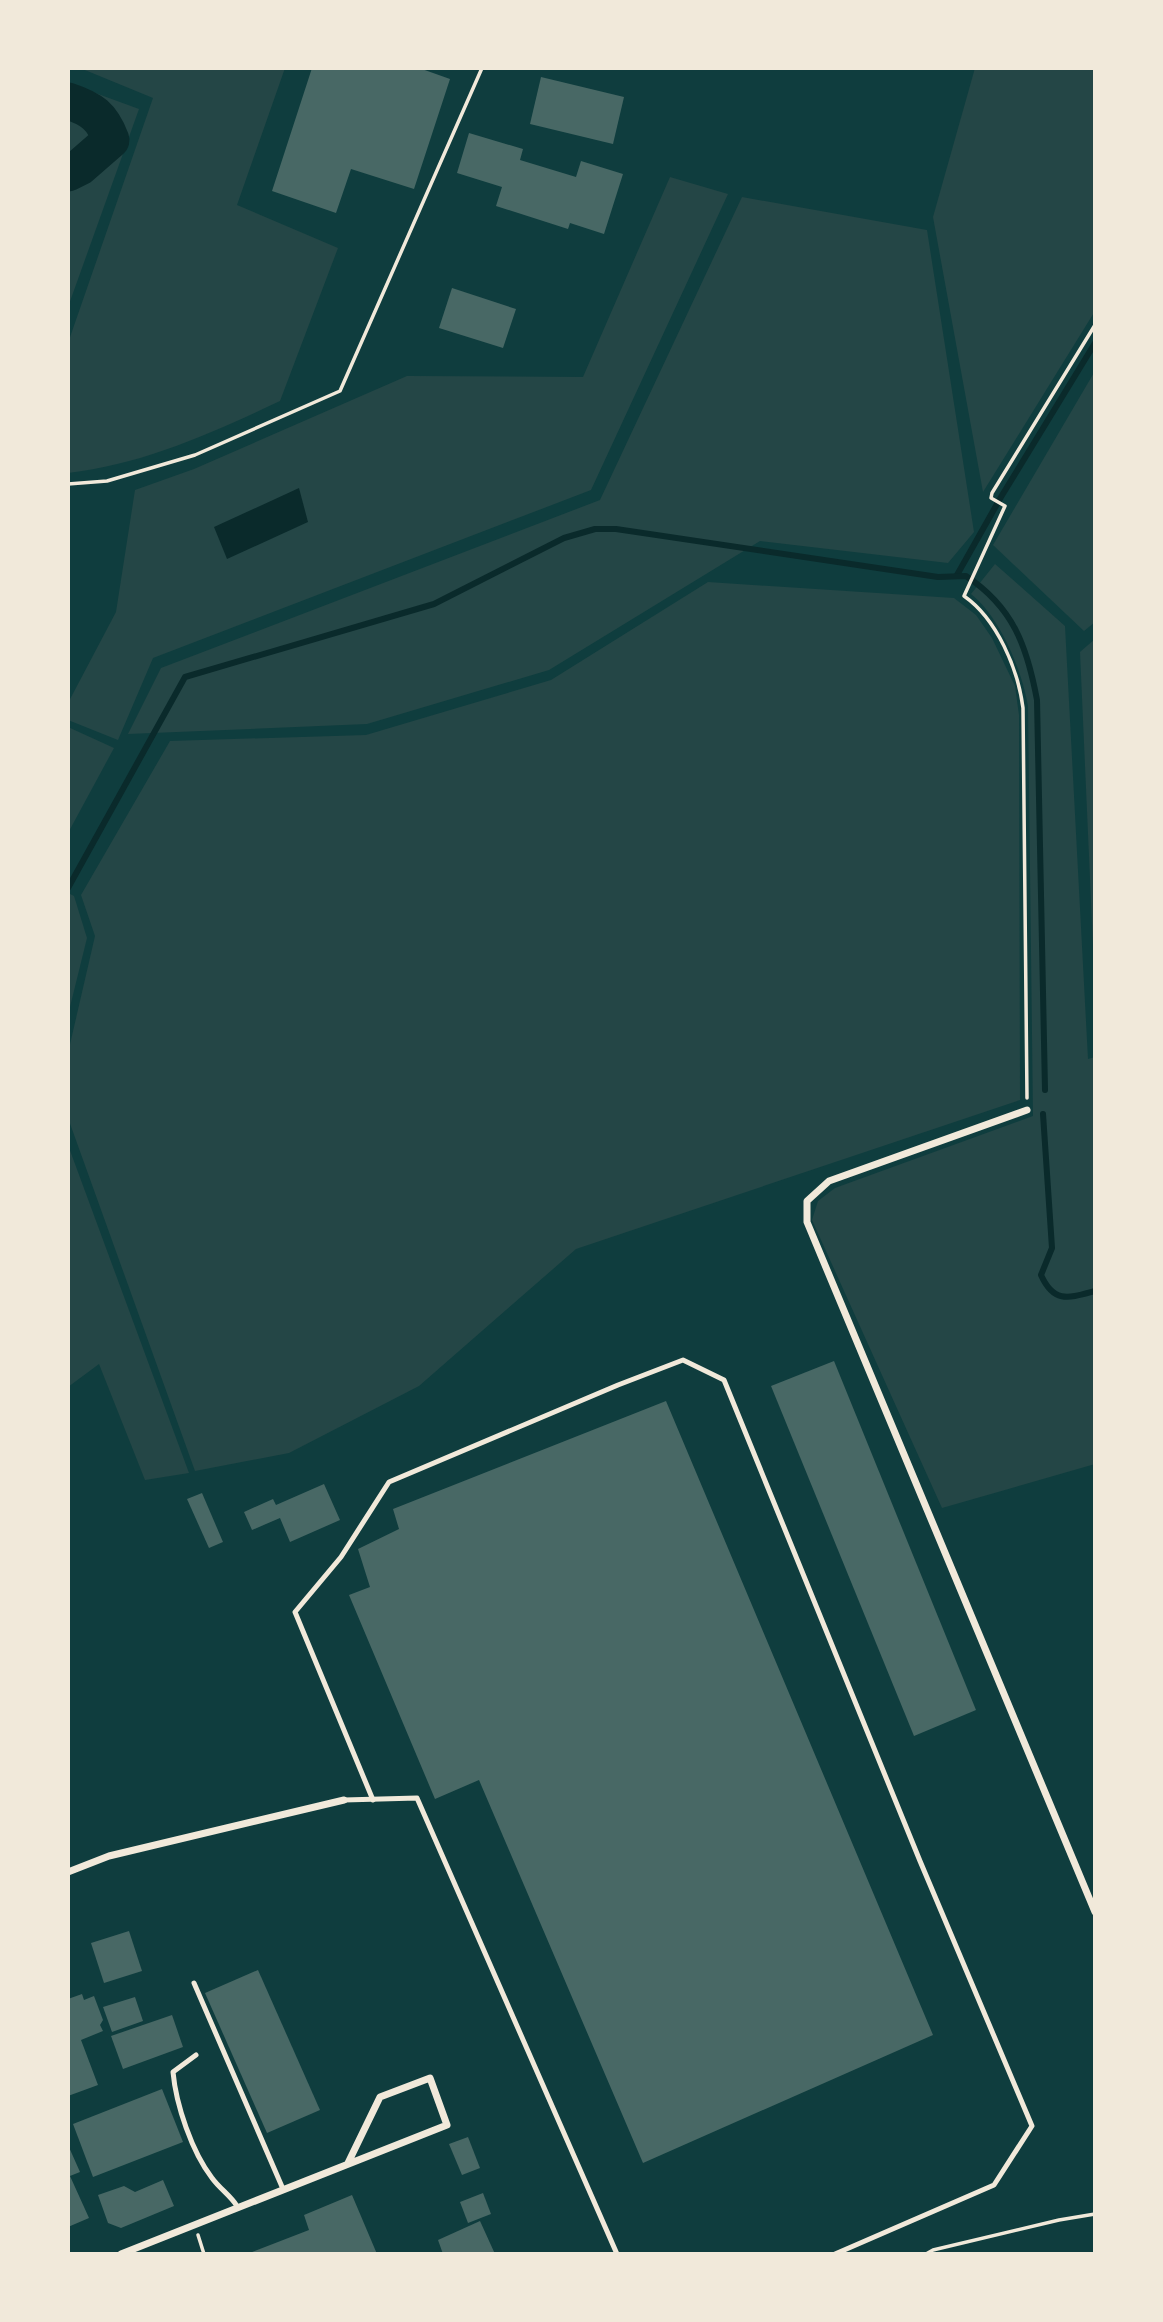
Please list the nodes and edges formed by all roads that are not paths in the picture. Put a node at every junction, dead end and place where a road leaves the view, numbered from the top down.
1 (1027, 1110) road end
2 (344, 1800) joint
3 (373, 1800) junction
4 (68, 1872) edge
5 (1095, 1912) edge
6 (194, 1983) dead end
7 (195, 2055) dead end
8 (348, 2163) junction
9 (283, 2189) junction
10 (237, 2206) junction
11 (121, 2254) edge
12 (617, 2254) edge
13 (835, 2254) edge

1 - 5 street
2 - 3 lane
2 - 4 street
3 - 12 lane
3 - 13 lane
6 - 9 lane
7 - 10 lane
8 - 8 street
8 - 9 street
9 - 10 street
10 - 11 street

